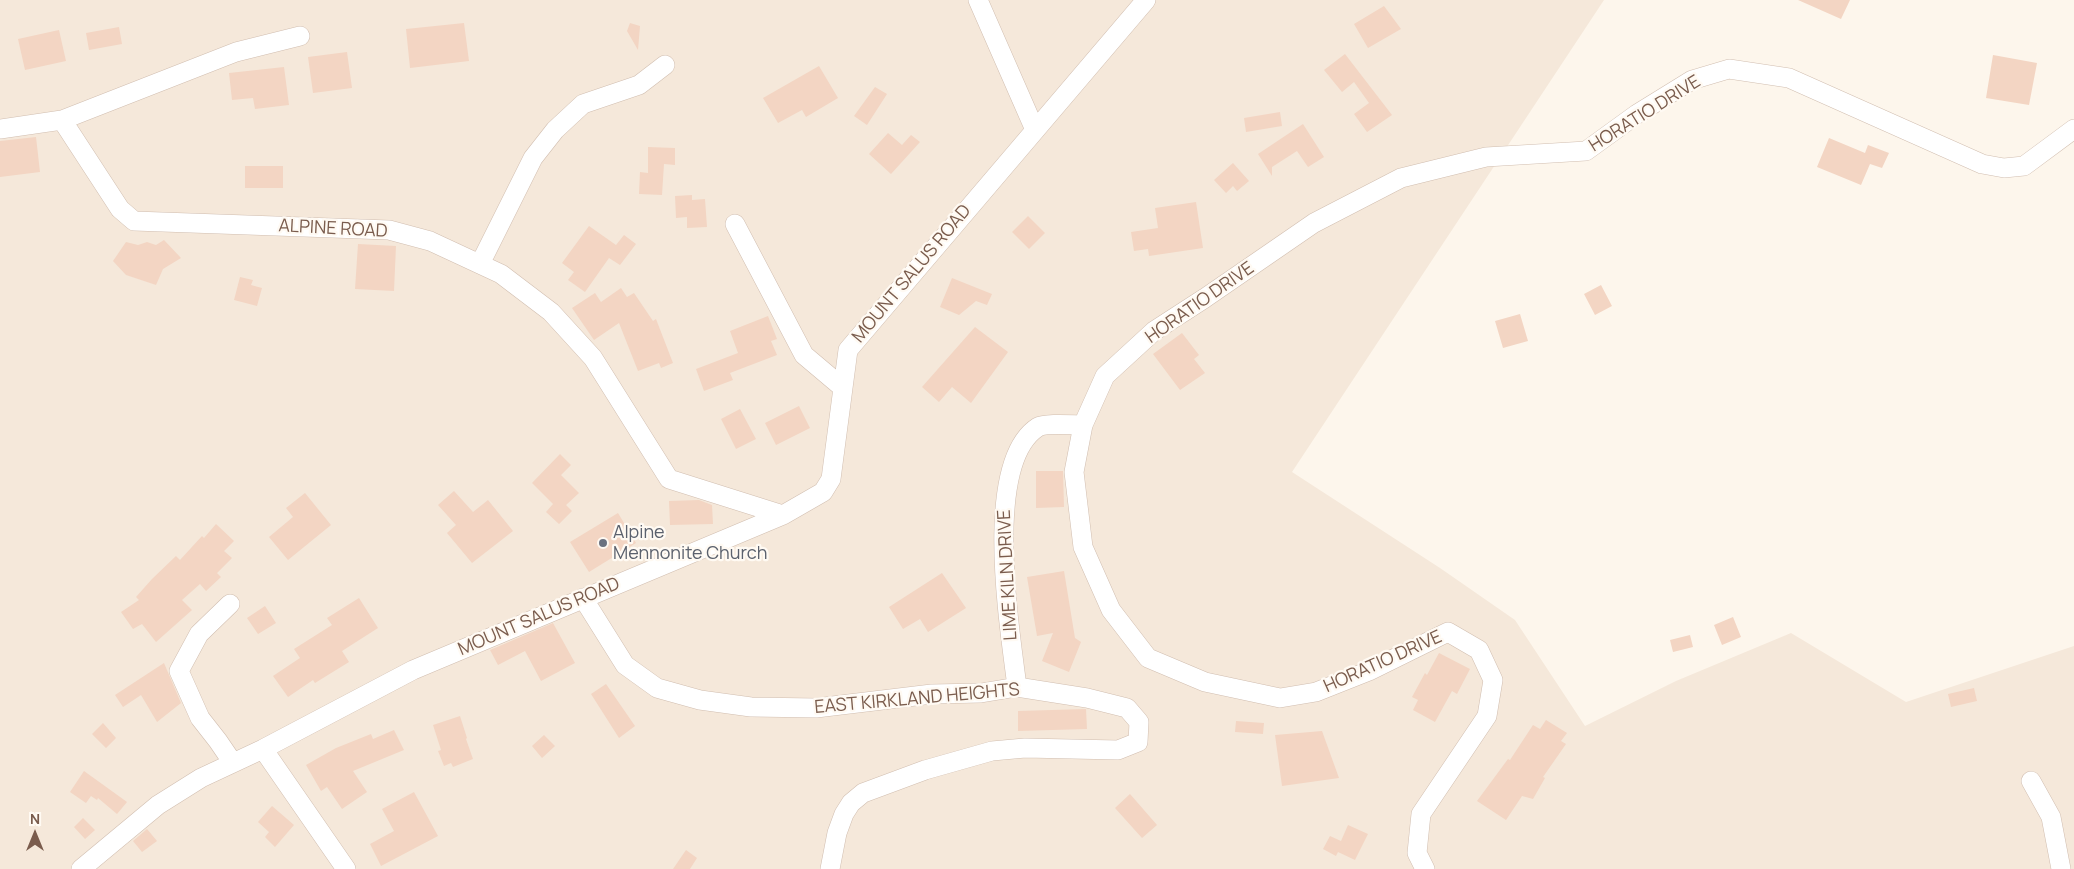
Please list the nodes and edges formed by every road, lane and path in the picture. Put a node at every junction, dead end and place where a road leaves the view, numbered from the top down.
1 (978, 0) edge
2 (1146, 0) edge
3 (300, 36) dead end
4 (665, 65) dead end
5 (62, 120) junction
6 (0, 129) edge
7 (2074, 129) edge
8 (1035, 130) junction
9 (735, 224) dead end
10 (480, 264) junction
11 (842, 387) junction
12 (1083, 425) junction
13 (783, 515) junction
14 (583, 598) junction
15 (230, 604) dead end
16 (1017, 687) junction
17 (263, 749) junction
18 (233, 763) junction
19 (2031, 781) dead end
20 (81, 869) edge
21 (346, 869) edge
22 (830, 869) edge
23 (1425, 869) edge
24 (2061, 869) edge

1 - 8 street
2 - 8 street, MOUNT SALUS ROAD
3 - 5 street
4 - 10 street
5 - 6 street
5 - 10 street, ALPINE ROAD
7 - 12 street, HORATIO DRIVE
8 - 11 street, MOUNT SALUS ROAD
9 - 11 street
10 - 13 street, ALPINE ROAD
11 - 13 street, MOUNT SALUS ROAD
12 - 16 street, LIME KILN DRIVE
12 - 23 street, HORATIO DRIVE
13 - 14 street, MOUNT SALUS ROAD
14 - 16 street, EAST KIRKLAND HEIGHTS
14 - 17 street, MOUNT SALUS ROAD
15 - 18 street
16 - 22 street, EAST KIRKLAND HEIGHTS
17 - 18 street, MOUNT SALUS ROAD
17 - 21 street
18 - 20 street, MOUNT SALUS ROAD
19 - 24 street

